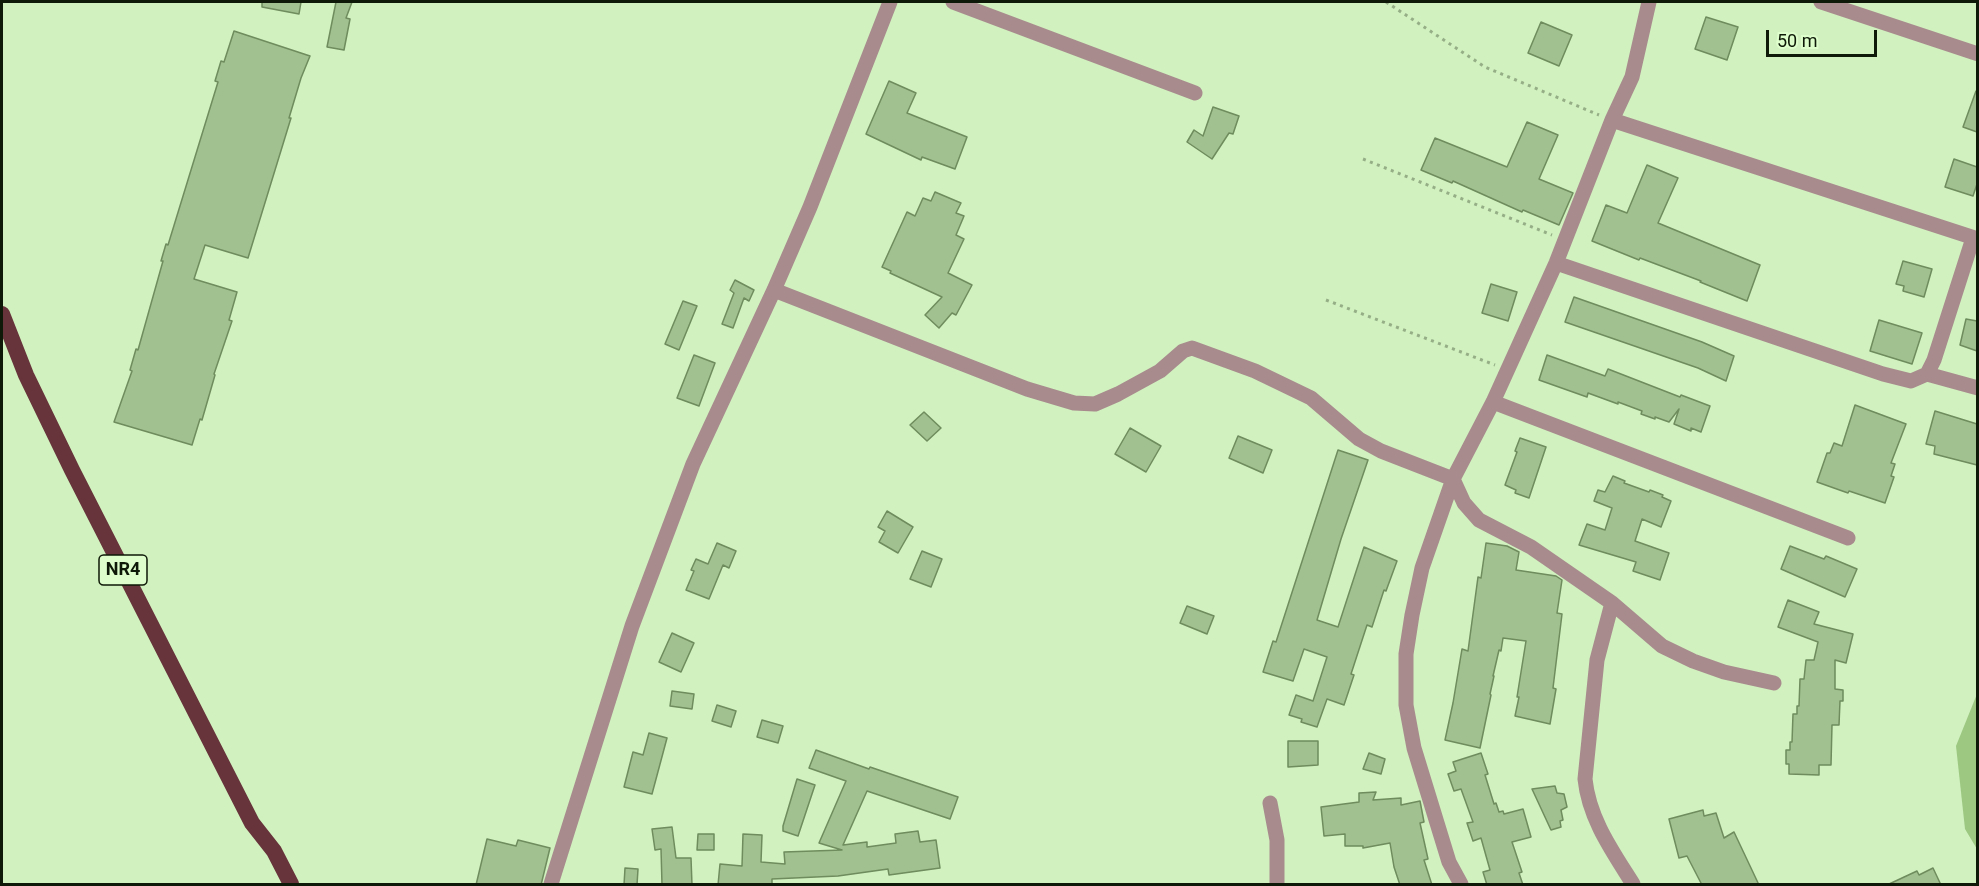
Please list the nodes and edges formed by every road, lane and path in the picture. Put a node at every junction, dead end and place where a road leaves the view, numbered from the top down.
1 (890, 2) edge
2 (953, 2) edge
3 (1386, 2) edge
4 (1649, 2) edge
5 (1821, 2) edge
6 (1977, 54) edge
7 (1195, 93) dead end
8 (1612, 120) junction
9 (1363, 159) dead end
10 (1975, 238) edge
11 (1565, 240) junction
12 (1556, 263) junction
13 (774, 290) junction
14 (1326, 300) dead end
15 (2, 314) edge
16 (1508, 370) junction
17 (1927, 374) junction
18 (1977, 388) edge
19 (1493, 402) junction
20 (1453, 479) junction
21 (1848, 538) dead end
22 (1612, 603) junction
23 (1774, 683) dead end
24 (1270, 803) dead end
25 (291, 885) edge
26 (551, 885) edge
27 (1277, 885) edge
28 (1461, 885) edge
29 (1634, 885) edge

1 - 13 street
2 - 7 street
3 - 8 path
4 - 8 street
5 - 6 street
8 - 10 street
8 - 11 street
9 - 11 path
10 - 17 street
11 - 12 street
12 - 16 street
12 - 17 street
13 - 20 street
13 - 26 street
14 - 16 path
15 - 25 highway, NR4
16 - 19 street
17 - 18 street
19 - 20 street
19 - 21 street
20 - 22 street
20 - 28 street
22 - 23 street
22 - 29 street
24 - 27 street

